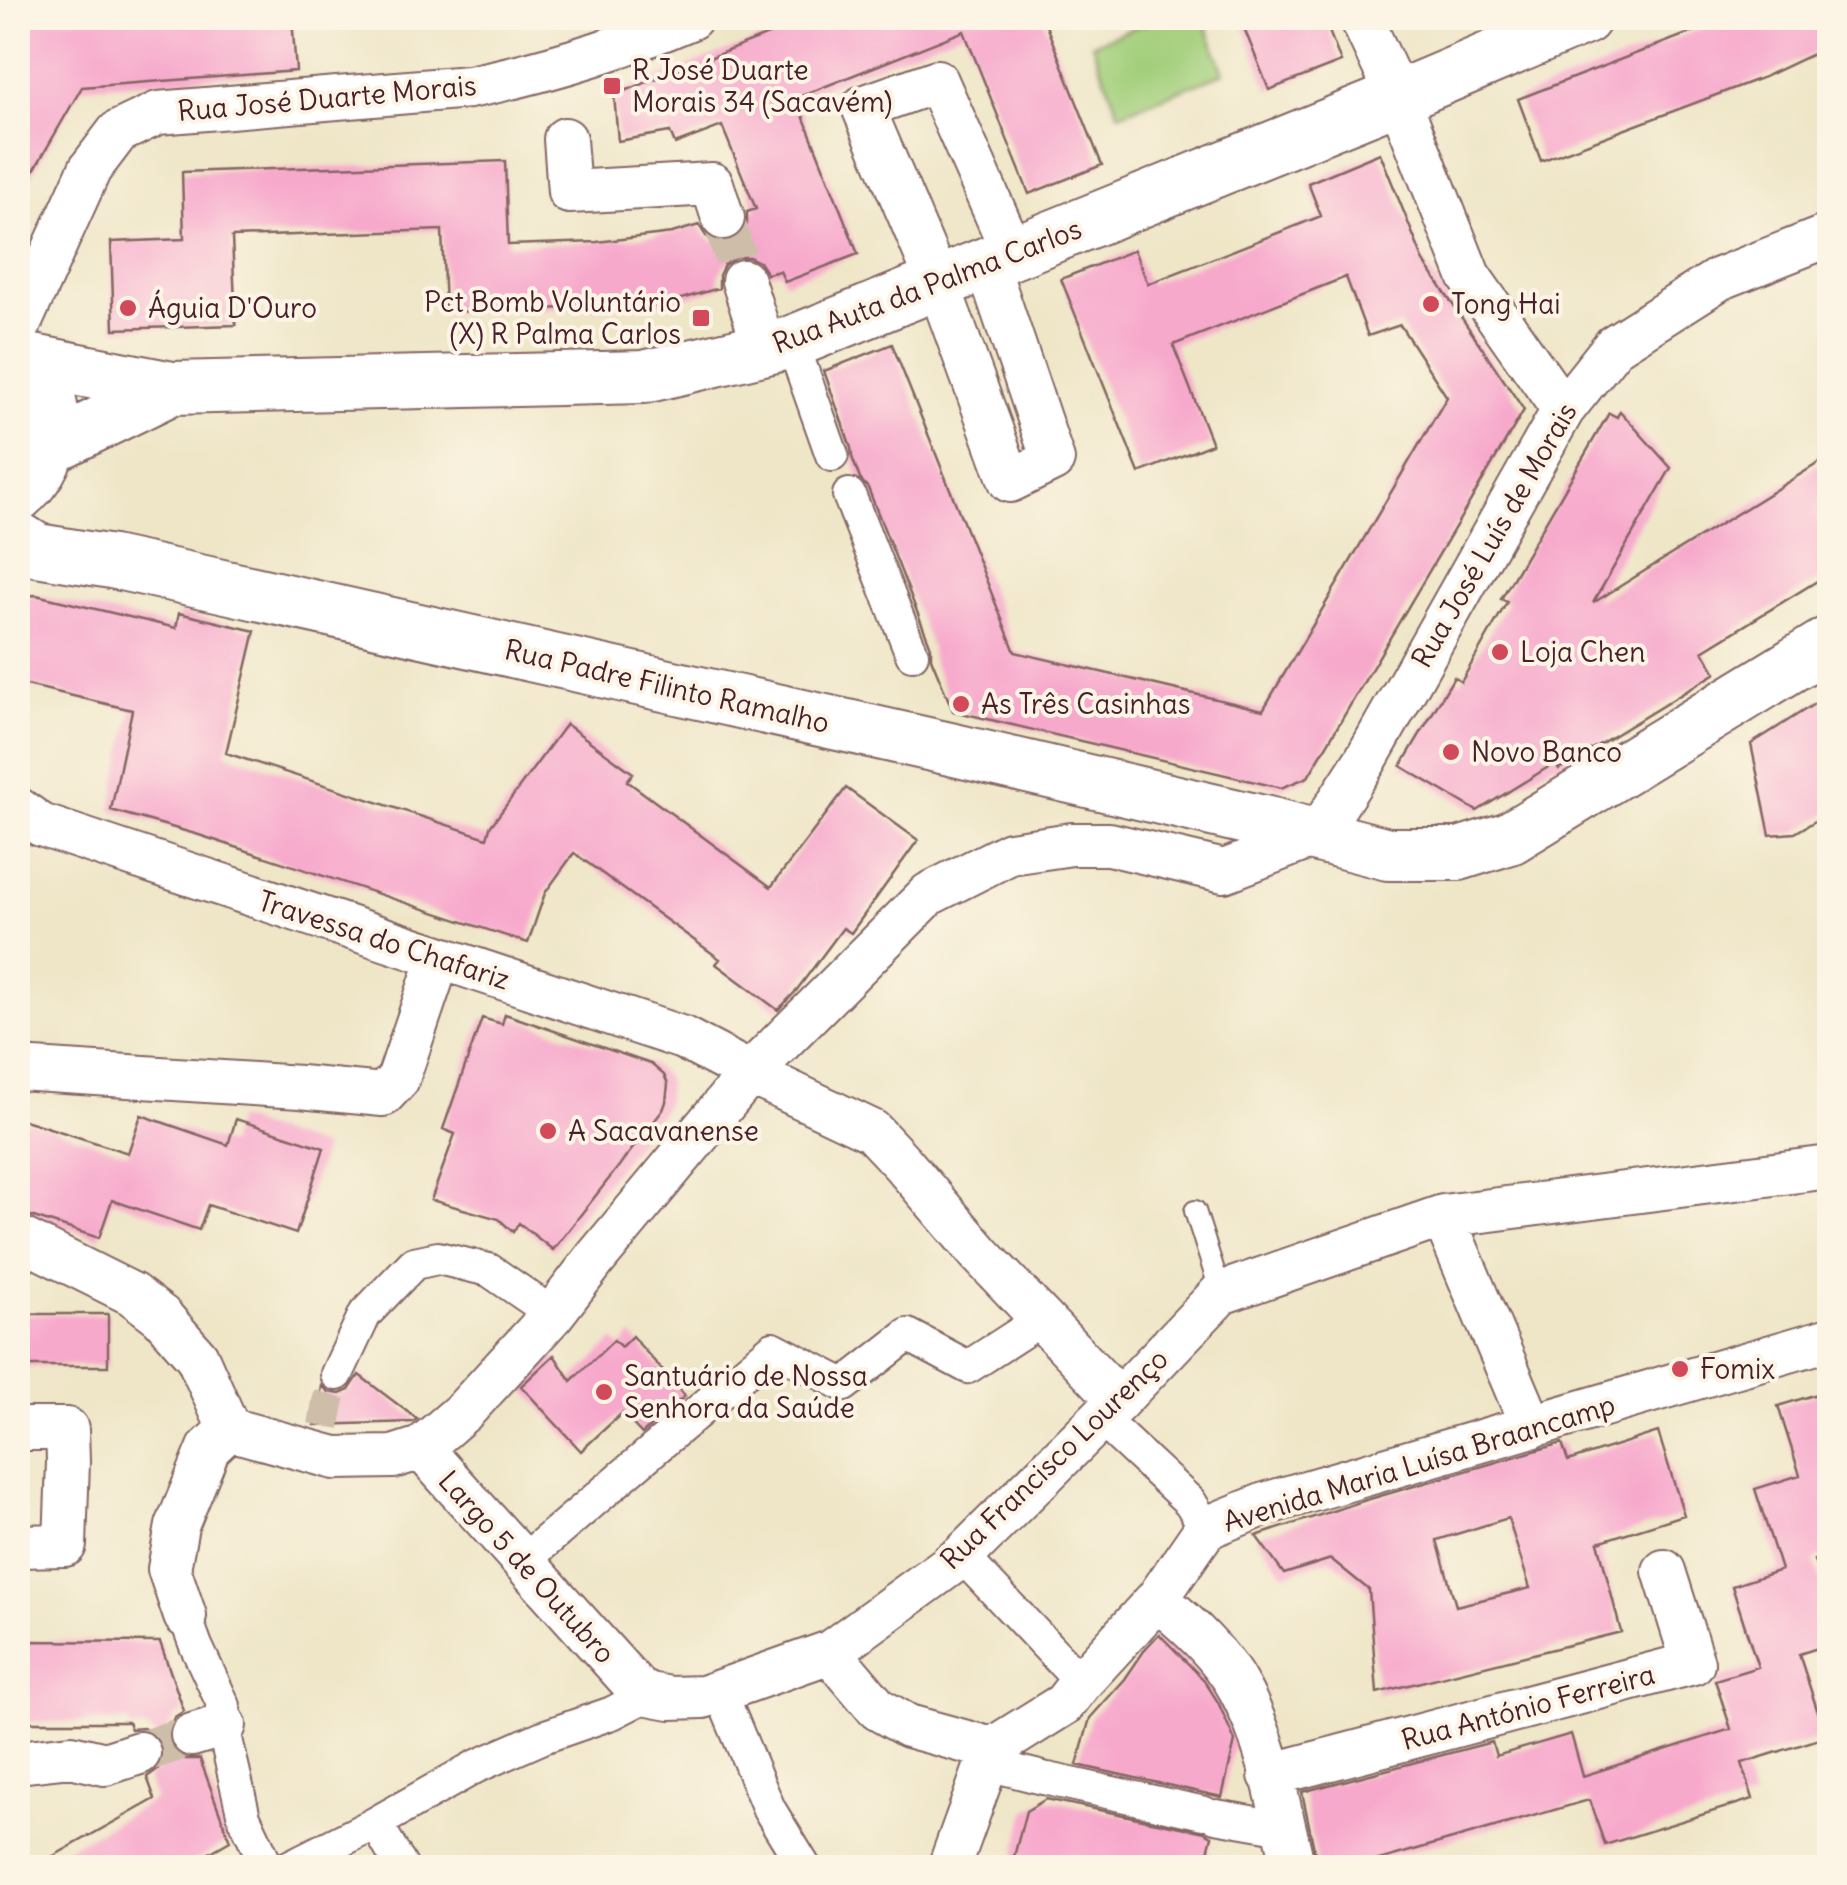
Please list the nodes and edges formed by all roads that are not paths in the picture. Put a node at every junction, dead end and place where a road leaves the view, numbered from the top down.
1 (691, 18) edge
2 (1361, 18) edge
3 (1584, 18) edge
4 (1398, 97) junction
5 (565, 138) dead end
6 (723, 218) tunnel mouth
7 (1830, 235) edge
8 (1000, 258) junction
9 (743, 281) tunnel mouth
10 (938, 283) junction
11 (18, 328) edge
12 (778, 346) junction
13 (18, 358) edge
14 (172, 388) junction
15 (1563, 410) junction
16 (51, 447) junction
17 (832, 455) dead end
18 (18, 495) edge
19 (849, 495) dead end
20 (18, 538) edge
21 (1830, 642) edge
22 (912, 654) dead end
23 (18, 809) edge
24 (1317, 835) junction
25 (439, 958) junction
26 (18, 1069) edge
27 (750, 1074) junction
28 (1830, 1167) edge
29 (1194, 1211) dead end
30 (1443, 1216) junction
31 (18, 1237) edge
32 (1221, 1292) junction
33 (553, 1314) junction
34 (1042, 1319) junction
35 (1830, 1339) edge
36 (337, 1374) tunnel mouth
37 (1110, 1409) junction
38 (1532, 1427) junction
39 (18, 1429) edge
40 (229, 1429) junction
41 (420, 1448) junction
42 (1206, 1528) junction
43 (18, 1546) edge
44 (962, 1556) junction
45 (522, 1562) junction
46 (1664, 1571) dead end
47 (1157, 1599) junction
48 (185, 1616) joint
49 (830, 1652) junction
50 (1081, 1682) junction
51 (720, 1691) junction
52 (649, 1694) junction
53 (139, 1753) tunnel mouth
54 (990, 1757) junction
55 (18, 1762) edge
56 (1270, 1775) junction
57 (376, 1823) junction
58 (1289, 1848) edge
59 (268, 1868) edge
60 (287, 1868) edge
61 (402, 1868) edge
62 (805, 1868) edge
63 (950, 1868) edge

1 - 11 street, Rua José Duarte Morais
2 - 4 street
3 - 4 street, Rua Auta da Palma Carlos
4 - 8 street, Rua Auta da Palma Carlos
4 - 15 street
5 - 6 street
7 - 15 street, Rua José Luís de Morais
8 - 10 street, Rua Auta da Palma Carlos
8 - 10 street
8 - 10 street
9 - 12 street
10 - 12 street, Rua Auta da Palma Carlos
12 - 14 street, Rua Auta da Palma Carlos
12 - 17 street
13 - 14 street, Rua Auta da Palma Carlos
13 - 16 street
14 - 16 street, Rua Auta da Palma Carlos
15 - 24 street, Rua José Luís de Morais
16 - 18 street
19 - 22 street
20 - 24 street, Rua Padre Filinto Ramalho
21 - 24 street, Rua Padre Filinto Ramalho
23 - 25 street, Travessa do Chafariz
24 - 27 street
25 - 26 street
25 - 27 street, Travessa do Chafariz
27 - 33 street
27 - 34 street, Travessa do Chafariz
28 - 30 street
29 - 32 lane
30 - 32 street
30 - 38 street
31 - 40 street
32 - 37 street, Rua Francisco Lourenço
33 - 36 street
33 - 41 street
34 - 37 street, Travessa do Chafariz
34 - 45 street
35 - 38 street, Avenida Maria Luísa Braancamp
37 - 42 street
37 - 44 street, Rua Francisco Lourenço
38 - 42 street, Avenida Maria Luísa Braancamp
39 - 43 street
40 - 41 street, Largo 5 de Outubro
40 - 48 street
41 - 45 street, Largo 5 de Outubro
42 - 47 street, Avenida Maria Luísa Braancamp
44 - 49 street, Rua Francisco Lourenço
44 - 50 street
45 - 52 street, Largo 5 de Outubro
46 - 56 street, Rua António Ferreira
47 - 50 street, Avenida Maria Luísa Braancamp
47 - 56 street
48 - 59 street
49 - 51 street, Rua Francisco Lourenço
49 - 54 street
50 - 54 street, Avenida Maria Luísa Braancamp
51 - 52 street, Rua Francisco Lourenço
51 - 62 street
52 - 57 street
53 - 55 street
54 - 58 street
54 - 63 street
56 - 58 street
57 - 60 street
57 - 61 street

